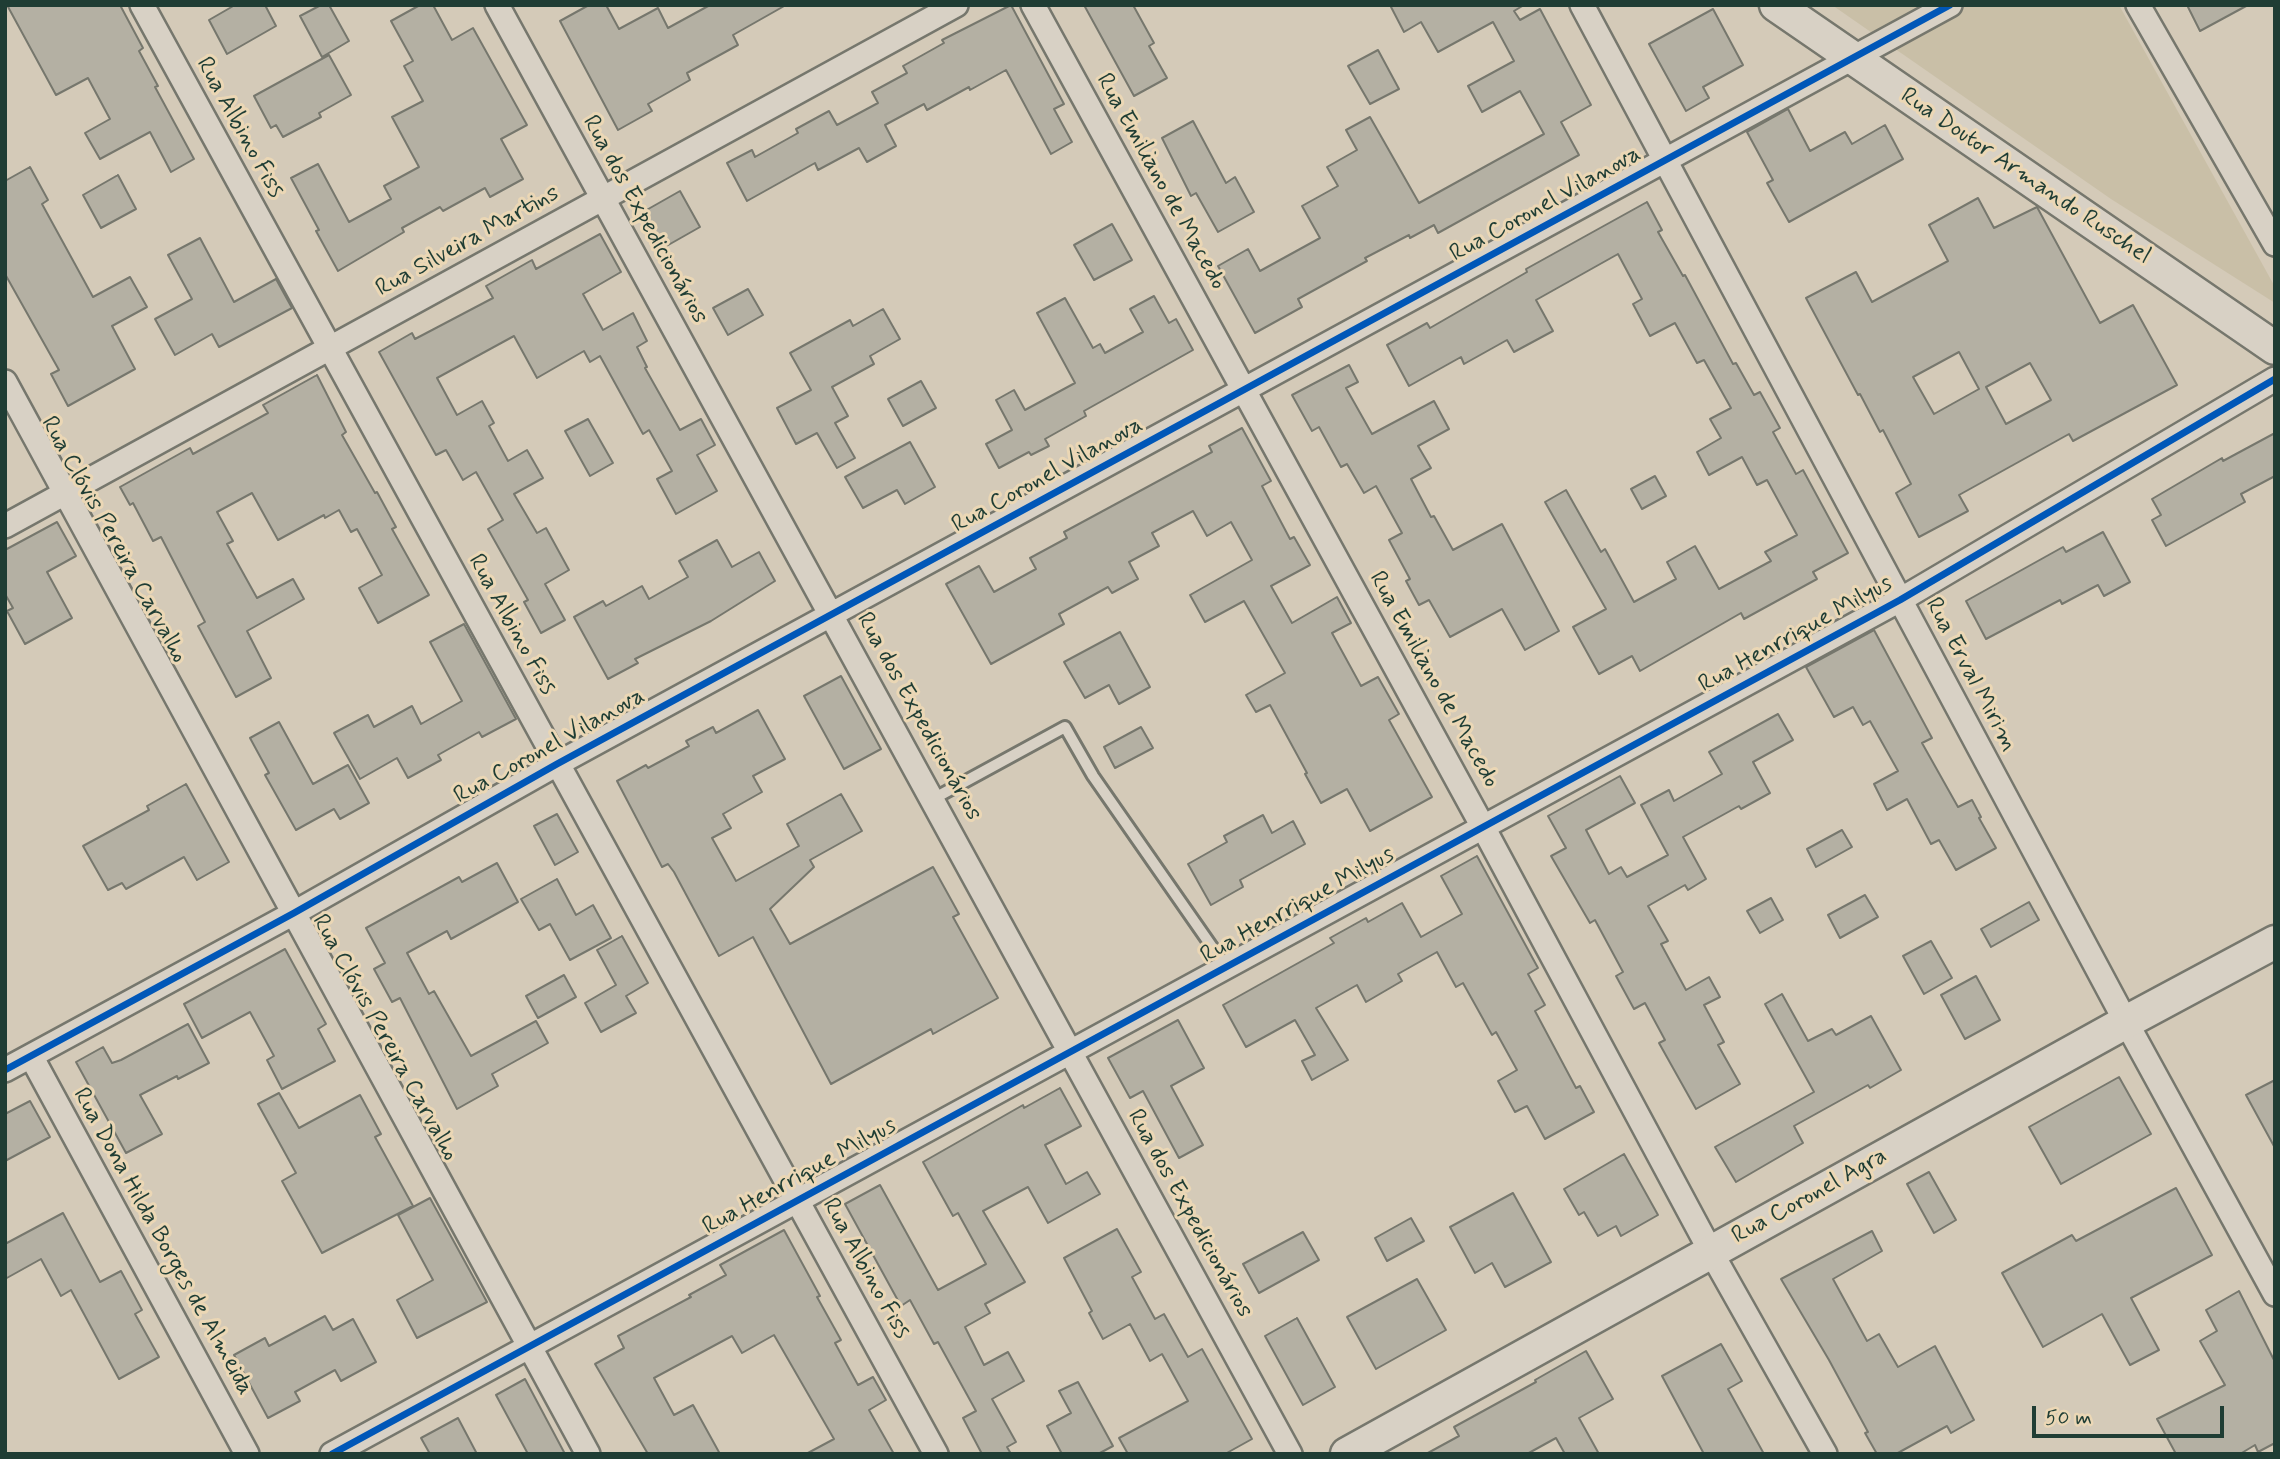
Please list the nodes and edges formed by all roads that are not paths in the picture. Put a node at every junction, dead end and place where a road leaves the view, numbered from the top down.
1 (142, 5) edge
2 (497, 5) edge
3 (956, 5) edge
4 (1033, 5) edge
5 (1583, 5) edge
6 (1776, 5) edge
7 (1950, 5) edge
8 (2138, 5) edge
9 (1854, 59) junction
10 (1664, 162) junction
11 (602, 199) junction
12 (2275, 244) edge
13 (330, 348) junction
14 (2275, 348) edge
15 (2275, 379) edge
16 (5, 382) edge
17 (1244, 391) junction
18 (65, 493) junction
19 (5, 526) edge
20 (1900, 600) junction
21 (832, 615) junction
22 (557, 764) junction
23 (933, 799) junction
24 (1483, 827) junction
25 (294, 913) junction
26 (2275, 942) edge
27 (1226, 967) junction
28 (2126, 1021) junction
29 (1071, 1051) junction
30 (31, 1056) junction
31 (5, 1070) edge
32 (797, 1200) junction
33 (1711, 1252) junction
34 (2275, 1294) edge
35 (530, 1346) junction
36 (247, 1454) edge
37 (332, 1454) edge
38 (588, 1454) edge
39 (936, 1454) edge
40 (1290, 1454) edge
41 (1347, 1454) edge
42 (1825, 1454) edge

1 - 13 street, Rua Albino Fiss
2 - 11 street, Rua dos Expedicionários
3 - 11 street, Rua Silveira Martins
4 - 17 street, Rua Emiliano de Macedo
5 - 10 street, Rua Erval Mirim
6 - 9 street, Rua Doutor Armando Ruschel
7 - 9 street, Rua Coronel Vilanova
8 - 12 street
9 - 10 street, Rua Coronel Vilanova
9 - 14 street, Rua Doutor Armando Ruschel
10 - 17 street, Rua Coronel Vilanova
10 - 20 street, Rua Erval Mirim
11 - 13 street, Rua Silveira Martins
11 - 21 street, Rua dos Expedicionários
13 - 18 street, Rua Silveira Martins
13 - 22 street, Rua Albino Fiss
15 - 20 street, Rua Henrrique Milyus
16 - 18 street, Rua Clóvis Pereira Carvalho
17 - 21 street, Rua Coronel Vilanova
17 - 24 street, Rua Emiliano de Macedo
18 - 19 street, Rua Silveira Martins
18 - 25 street, Rua Clóvis Pereira Carvalho
20 - 24 street, Rua Henrrique Milyus
20 - 28 street, Rua Erval Mirim
21 - 22 street, Rua Coronel Vilanova
21 - 23 street, Rua dos Expedicionários
22 - 25 street, Rua Coronel Vilanova
22 - 32 street, Rua Albino Fiss
23 - 27 lane
23 - 29 street, Rua dos Expedicionários
24 - 27 street, Rua Henrrique Milyus
24 - 33 street, Rua Emiliano de Macedo
25 - 30 street, Rua Coronel Vilanova
25 - 35 street, Rua Clóvis Pereira Carvalho
26 - 28 street, Rua Coronel Agra
27 - 29 street, Rua Henrrique Milyus
28 - 33 street, Rua Coronel Agra
28 - 34 street, Rua Erval Mirim
29 - 32 street, Rua Henrrique Milyus
29 - 40 street, Rua dos Expedicionários
30 - 31 street, Rua Coronel Vilanova
30 - 36 street, Rua Dona Hilda Borges de Almeida
32 - 35 street, Rua Henrrique Milyus
32 - 39 street, Rua Albino Fiss
33 - 41 street, Rua Coronel Agra
33 - 42 street, Rua Emiliano de Macedo
35 - 37 street, Rua Henrrique Milyus
35 - 38 street, Rua Clóvis Pereira Carvalho

